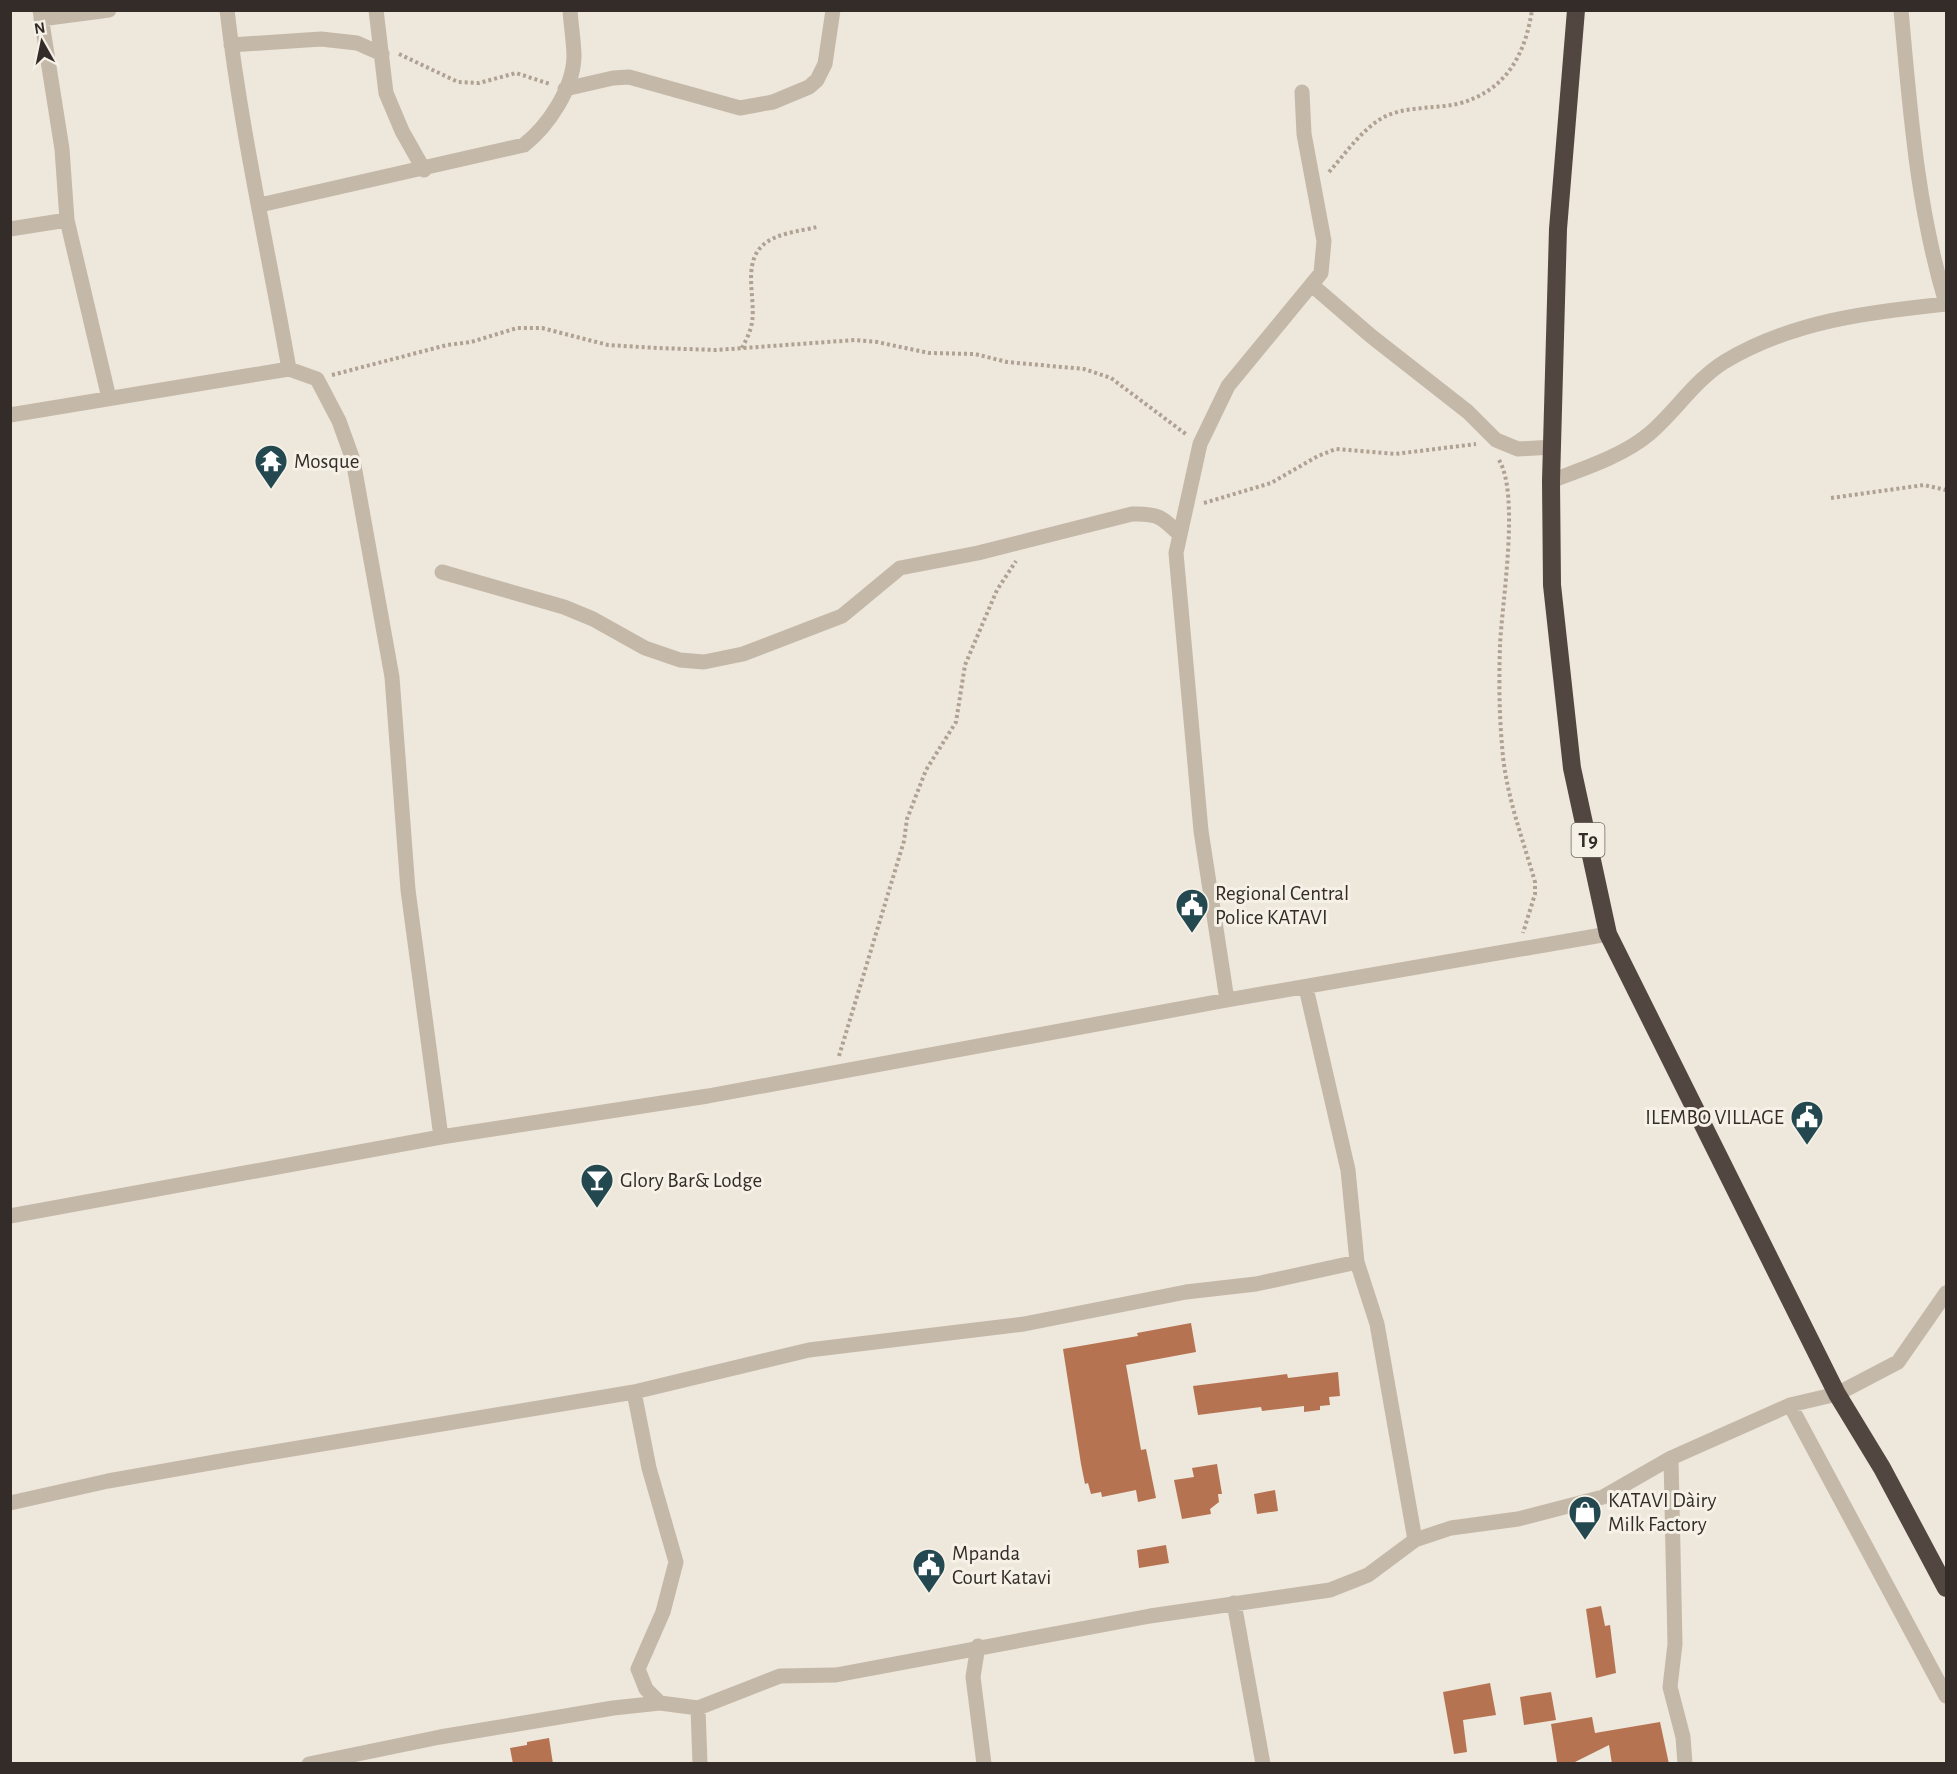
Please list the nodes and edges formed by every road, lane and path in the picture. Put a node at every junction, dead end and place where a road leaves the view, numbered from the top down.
1 (109, 10) edge
2 (226, 10) edge
3 (376, 10) edge
4 (570, 10) edge
5 (833, 10) edge
6 (1064, 10) edge
7 (1121, 10) edge
8 (1532, 10) edge
9 (1576, 10) edge
10 (1901, 10) edge
11 (41, 15) edge
12 (231, 45) junction
13 (381, 50) junction
14 (565, 89) junction
15 (1302, 92) dead end
16 (424, 170) junction
17 (1316, 187) junction
18 (260, 206) junction
19 (68, 219) junction
20 (817, 227) dead end
21 (10, 229) edge
22 (1313, 286) junction
23 (1947, 304) edge
24 (742, 348) junction
25 (289, 369) junction
26 (317, 379) junction
27 (110, 399) junction
28 (10, 414) edge
29 (1491, 441) junction
30 (1200, 444) junction
31 (1552, 447) junction
32 (1551, 481) junction
33 (1947, 490) edge
34 (1831, 498) dead end
35 (1186, 508) junction
36 (1180, 535) junction
37 (1029, 541) junction
38 (442, 572) dead end
39 (1608, 934) junction
40 (1523, 950) junction
41 (1306, 988) junction
42 (1227, 1000) junction
43 (834, 1072) junction
44 (441, 1137) junction
45 (10, 1216) edge
46 (1357, 1262) junction
47 (1947, 1293) edge
48 (634, 1392) junction
49 (1838, 1395) junction
50 (1790, 1405) junction
51 (1671, 1458) junction
52 (10, 1503) edge
53 (1415, 1540) junction
54 (1947, 1588) edge
55 (1234, 1603) junction
56 (978, 1646) junction
57 (1947, 1696) edge
58 (660, 1703) junction
59 (698, 1708) junction
60 (309, 1764) edge
61 (700, 1764) edge
62 (984, 1764) edge
63 (1263, 1764) edge
64 (1685, 1764) edge

1 - 11 street
2 - 12 street
3 - 13 street
4 - 14 street
5 - 14 street
6 - 7 path
8 - 17 path
9 - 31 highway, T9
10 - 23 street
11 - 19 street
12 - 13 street
12 - 18 street
13 - 14 path
13 - 16 street
14 - 16 street
15 - 17 street
16 - 18 street
17 - 22 street
18 - 25 street
19 - 21 street
19 - 27 street
20 - 24 path
22 - 29 street
22 - 30 street
23 - 32 street
24 - 26 path
24 - 30 path
25 - 26 street
25 - 27 street
26 - 44 street
27 - 28 street
29 - 31 street
29 - 35 path
29 - 40 path
30 - 35 street
31 - 32 highway, T9
32 - 39 highway, T9
33 - 34 path
35 - 36 street
36 - 37 street
36 - 42 street
37 - 38 street
37 - 43 path
39 - 40 street
39 - 49 highway, T9
40 - 41 street
41 - 42 street
41 - 46 street
42 - 43 street
43 - 44 street
44 - 45 street
46 - 48 street
46 - 53 street
47 - 49 street
48 - 52 street
48 - 58 street
49 - 50 street
49 - 54 highway, T9
50 - 51 street
50 - 57 street
51 - 53 street
51 - 64 street
53 - 55 street
55 - 56 street
55 - 63 street
56 - 59 street
56 - 62 street
58 - 59 street
58 - 60 street
59 - 61 street

